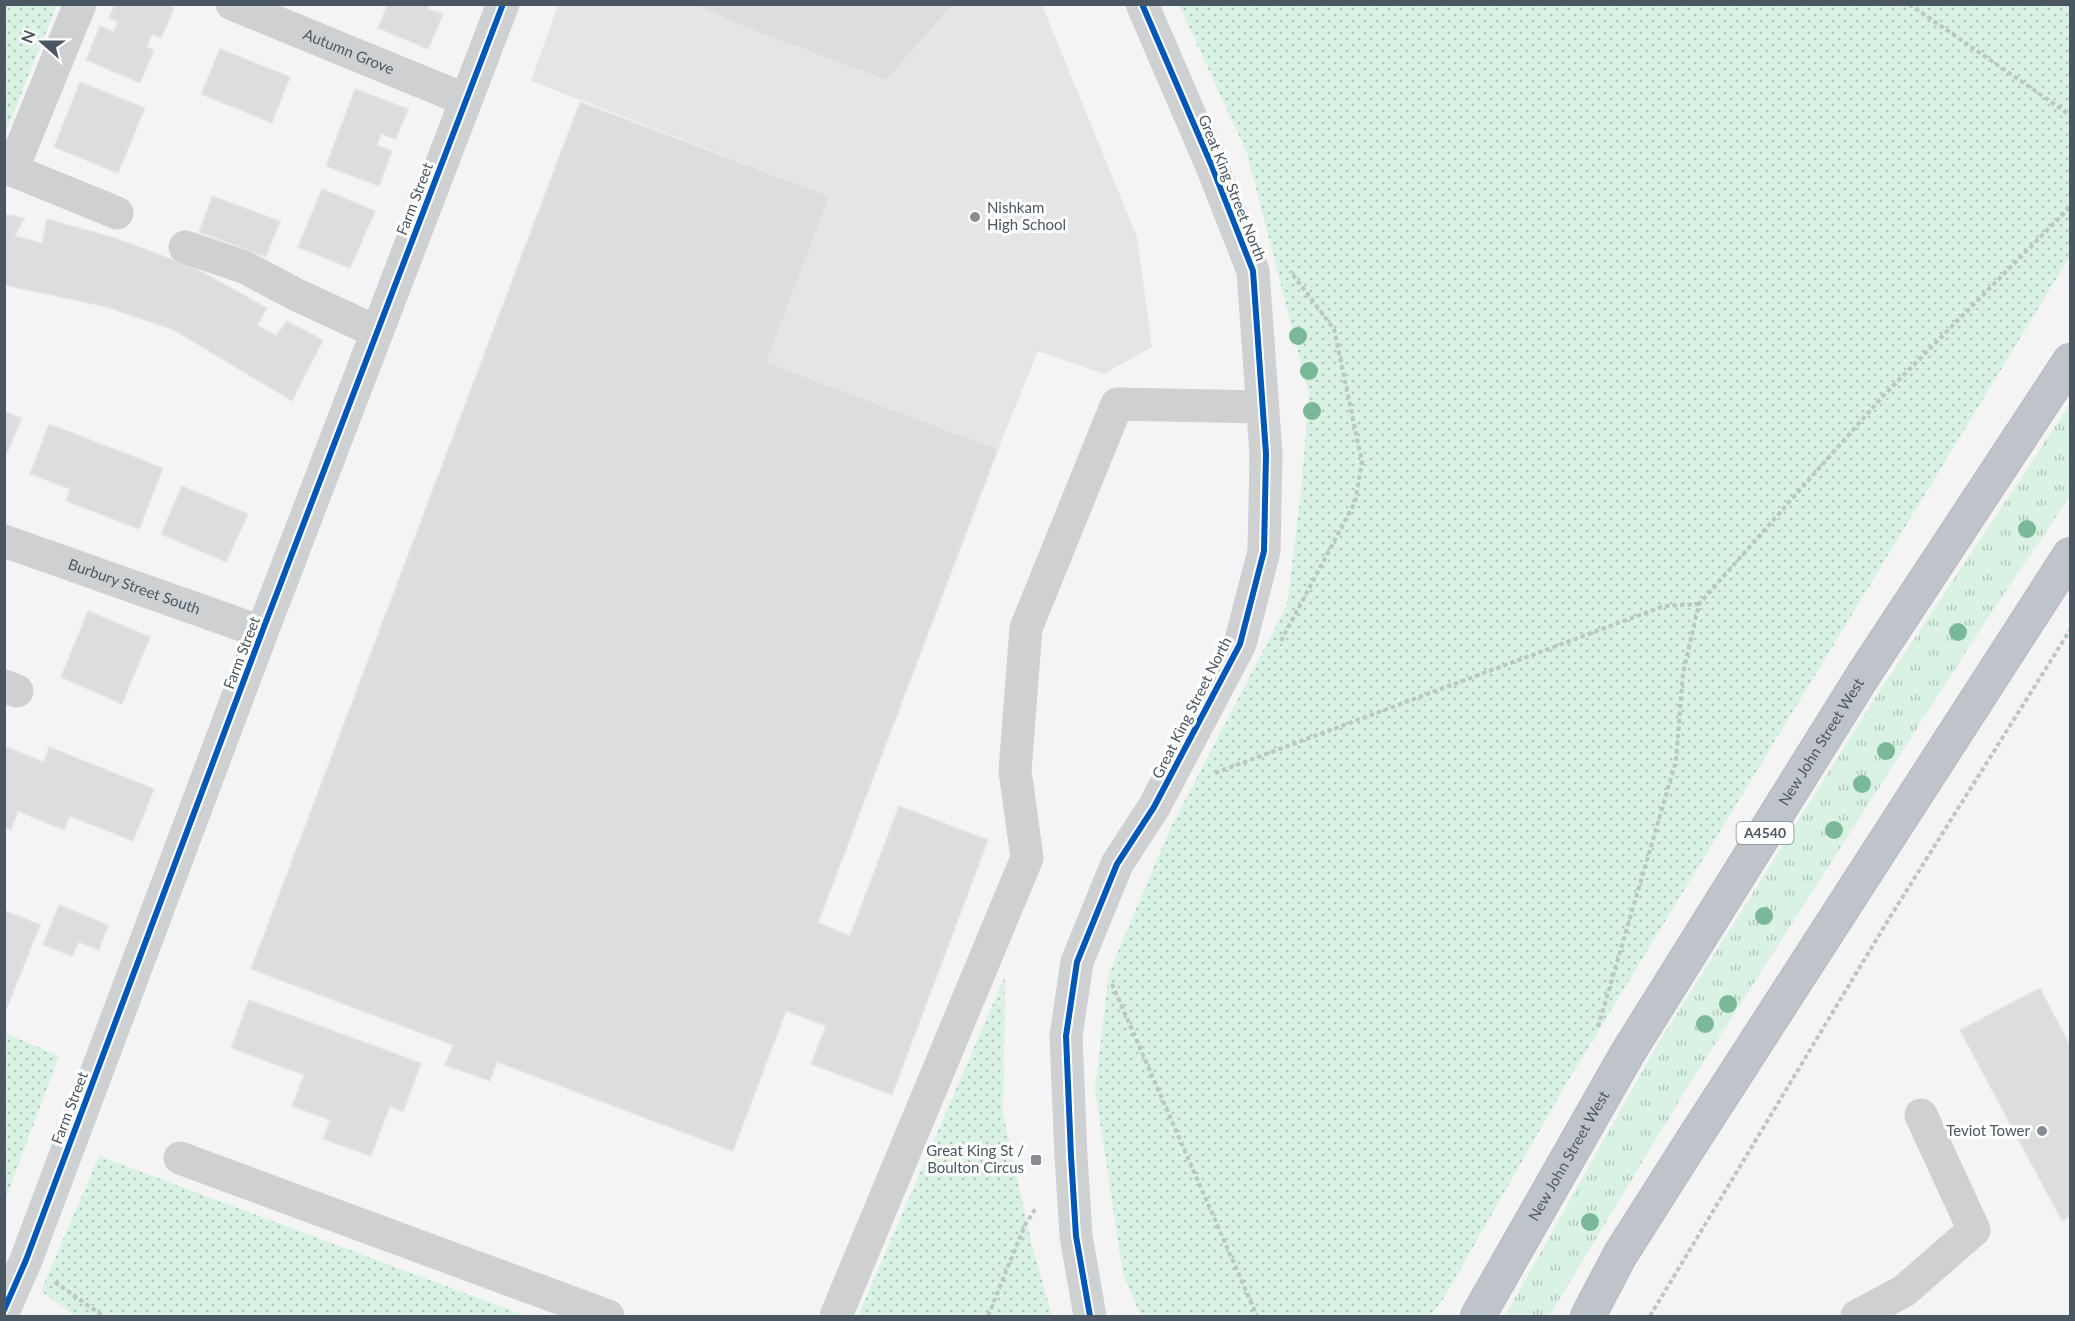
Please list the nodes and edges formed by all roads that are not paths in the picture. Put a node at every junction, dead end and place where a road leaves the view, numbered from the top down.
1 (80, 4) edge
2 (232, 4) edge
3 (503, 4) edge
4 (1142, 4) edge
5 (466, 100) junction
6 (117, 213) dead end
7 (185, 247) dead end
8 (377, 332) junction
9 (2070, 361) edge
10 (1262, 407) junction
11 (6, 546) edge
12 (2070, 555) edge
13 (262, 632) junction
14 (1921, 1115) dead end
15 (180, 1158) dead end
16 (1076, 1236) junction
17 (4, 1310) edge
18 (608, 1317) edge
19 (836, 1317) edge
20 (1090, 1317) edge
21 (1108, 1317) edge
22 (1478, 1317) edge
23 (1588, 1317) edge
24 (1857, 1317) edge

1 - 6 street
2 - 5 street, Autumn Grove
3 - 5 street, Farm Street
4 - 10 street, Great King Street North
5 - 8 street, Farm Street
7 - 8 street
8 - 13 street, Farm Street
9 - 22 highway, New John Street West / A4540
10 - 16 street, Great King Street North
10 - 19 street
11 - 13 street, Burbury Street South
12 - 23 highway
13 - 17 street, Farm Street
14 - 24 street
15 - 18 street
16 - 20 street, Great King Street North
16 - 21 street, Great King Street North

